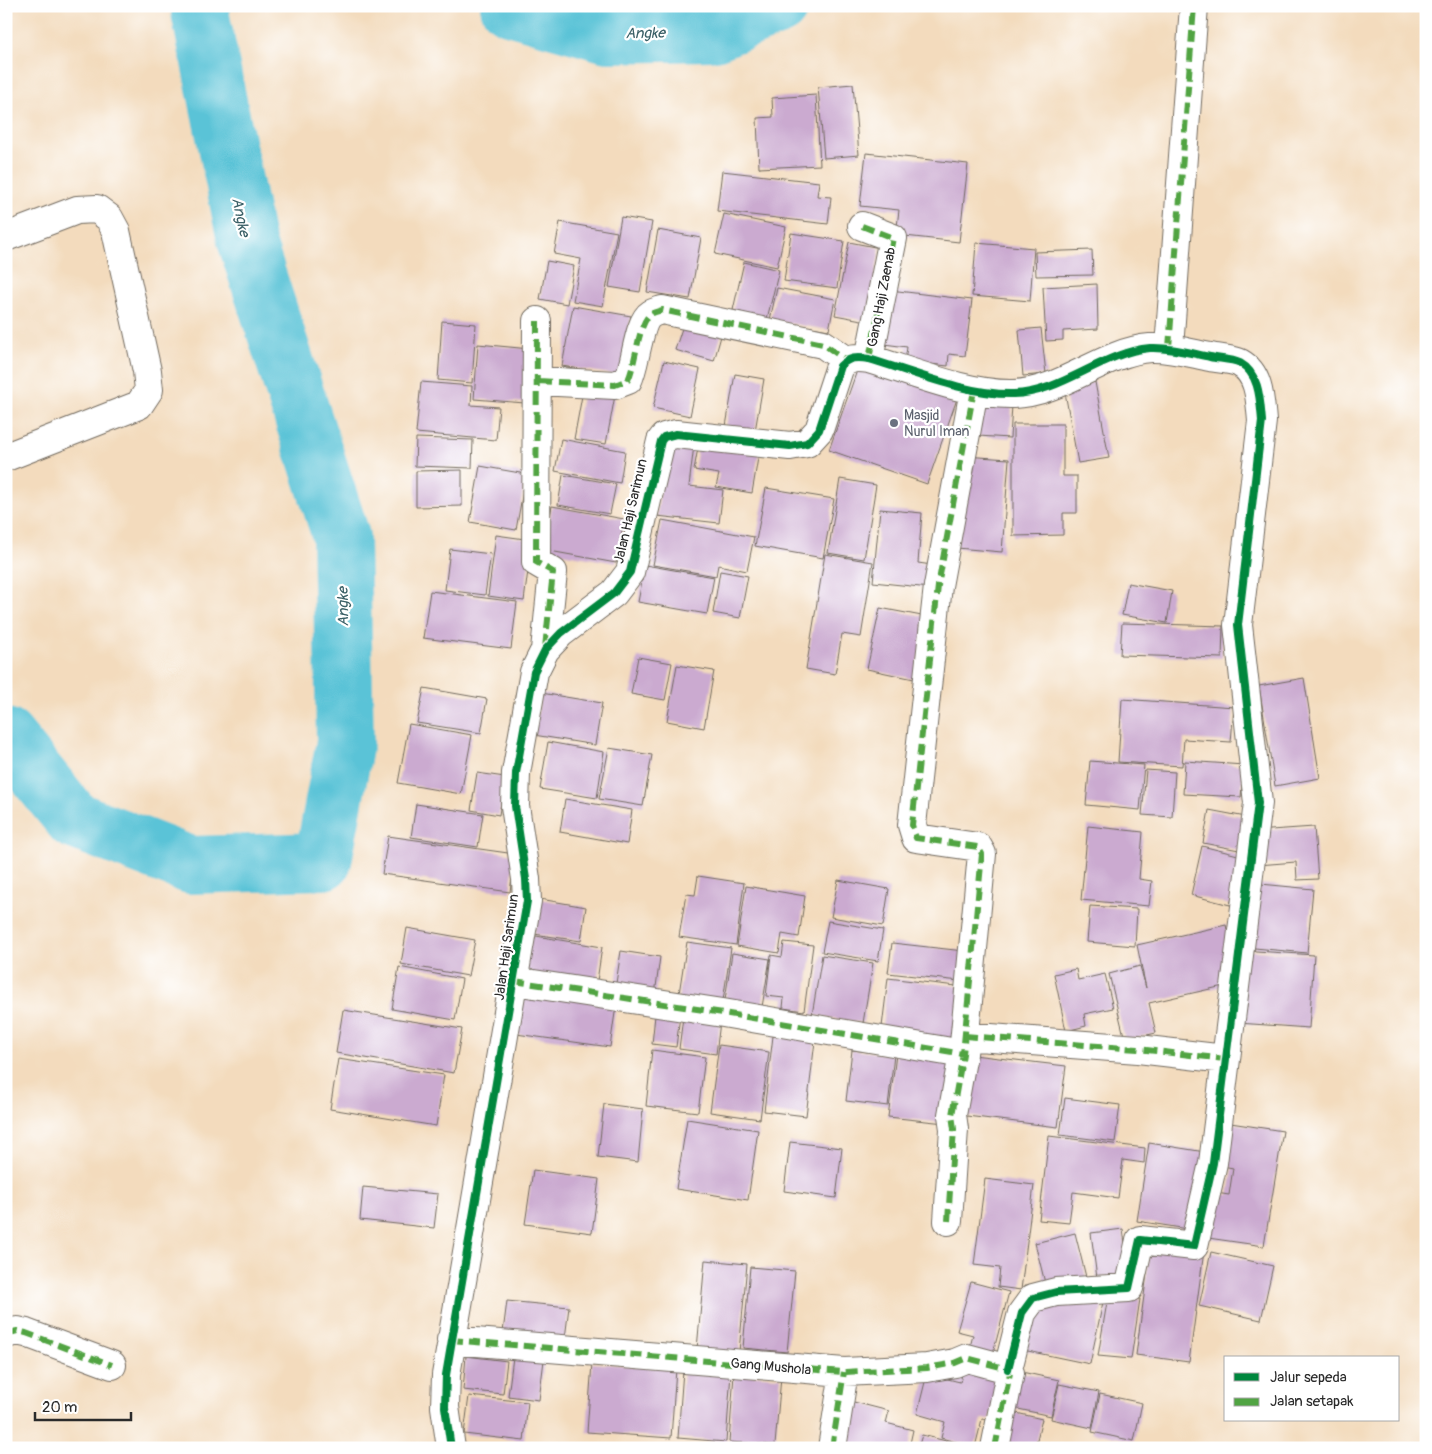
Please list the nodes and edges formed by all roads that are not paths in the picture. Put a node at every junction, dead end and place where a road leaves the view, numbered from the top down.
1 (1194, 6) edge
2 (862, 226) dead end
3 (6, 237) edge
4 (537, 321) dead end
5 (1169, 348) junction
6 (858, 359) junction
7 (539, 381) junction
8 (974, 390) junction
9 (6, 457) edge
10 (545, 650) junction
11 (514, 981) junction
12 (964, 1045) junction
13 (1225, 1059) junction
14 (948, 1221) dead end
15 (6, 1334) edge
16 (451, 1340) junction
17 (112, 1365) dead end
18 (1008, 1369) junction
19 (844, 1372) junction
20 (451, 1448) edge
21 (832, 1448) edge
22 (995, 1448) edge

1 - 5 street
2 - 6 street, Gang Haji Zaenab
3 - 9 street
4 - 7 street
5 - 8 street
5 - 13 street
6 - 7 street
6 - 8 street
6 - 10 street, Jalan Haji Sarimun
7 - 10 street
8 - 12 street
10 - 11 street, Jalan Haji Sarimun
11 - 12 street
11 - 16 street, Jalan Haji Sarimun
12 - 13 street
12 - 14 street
13 - 18 street
15 - 17 street
16 - 19 street, Gang Mushola
16 - 20 street, Jalan Haji Sarimun
18 - 19 street, Gang Mushola
18 - 22 street
19 - 21 street

